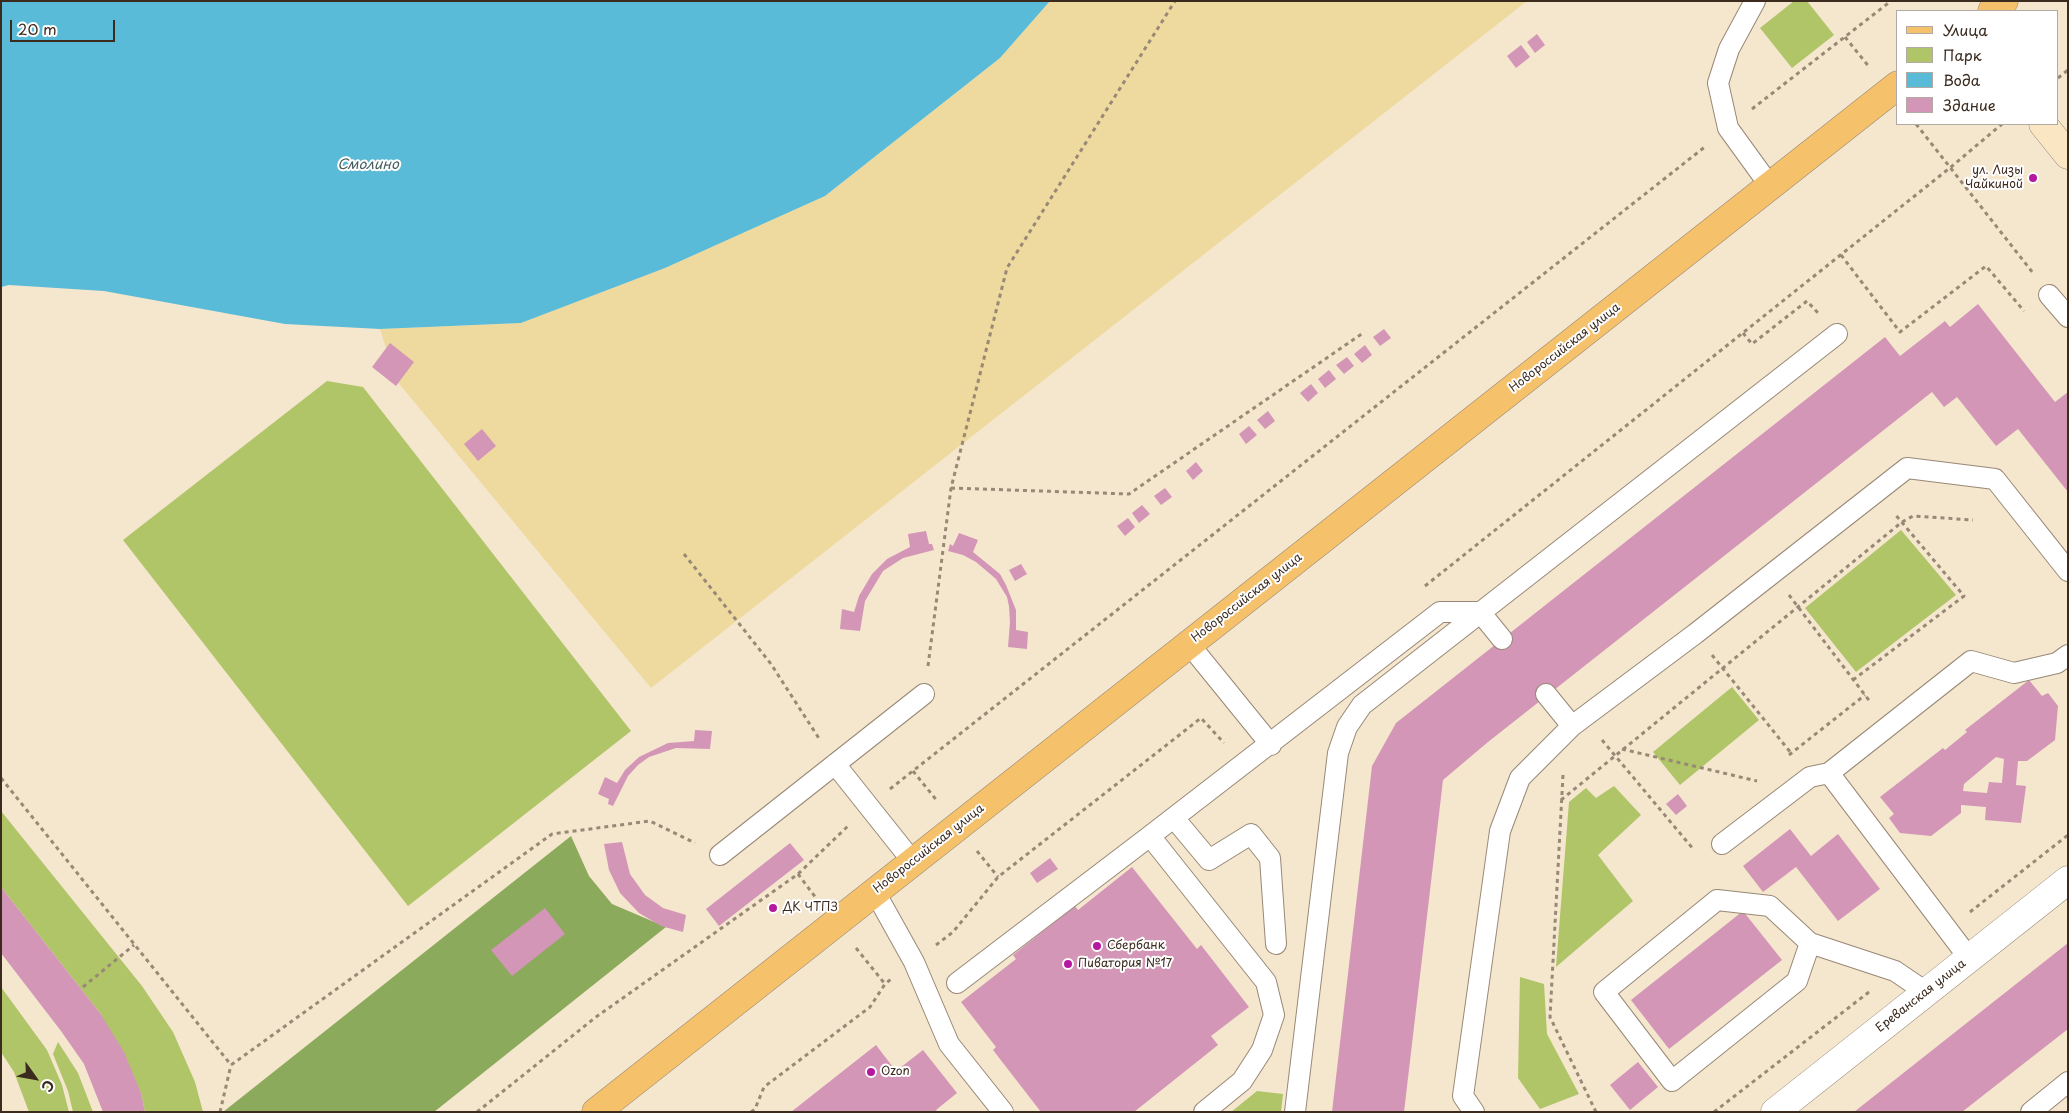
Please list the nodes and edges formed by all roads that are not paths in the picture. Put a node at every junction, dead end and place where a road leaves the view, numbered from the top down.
1 (1755, 1) edge
2 (2004, 1) edge
3 (1993, 10) edge
4 (1896, 87) edge
5 (2044, 125) edge
6 (2068, 155) edge
7 (1770, 186) junction
8 (1837, 334) road end
9 (2068, 571) edge
10 (1480, 612) junction
11 (1502, 639) dead end
12 (1189, 644) junction
13 (2068, 655) edge
14 (924, 694) road end
15 (1546, 694) dead end
16 (1574, 726) junction
17 (1271, 745) junction
18 (835, 764) junction
19 (1819, 775) junction
20 (1174, 818) junction
21 (1150, 836) junction
22 (1722, 844) dead end
23 (720, 855) road end
24 (913, 862) junction
25 (2068, 880) edge
26 (875, 892) junction
27 (1810, 943) junction
28 (1276, 944) dead end
29 (1970, 958) junction
30 (957, 983) dead end
31 (1926, 992) junction
32 (2068, 1082) edge
33 (1466, 1107) edge
34 (596, 1112) edge
35 (1003, 1112) edge
36 (1204, 1112) edge
37 (1294, 1112) edge
38 (1775, 1112) edge
39 (2031, 1112) edge

1 - 7 lane
2 - 3 main road
4 - 7 main road, Новороссийская улица
5 - 6 street
7 - 12 main road, Новороссийская улица
8 - 10 lane
9 - 16 lane
10 - 11 lane
10 - 17 lane
10 - 37 lane
12 - 17 lane
12 - 24 main road, Новороссийская улица
13 - 19 lane
14 - 18 lane
15 - 16 lane
16 - 33 lane
17 - 20 lane
18 - 23 lane
18 - 24 lane
19 - 22 lane
19 - 29 lane
20 - 21 lane
20 - 28 lane
21 - 30 lane
21 - 36 lane
24 - 26 main road, Новороссийская улица
25 - 29 street, Ереванская улица
26 - 34 main road, Новороссийская улица
26 - 35 lane
27 - 27 lane
27 - 31 lane
29 - 31 street, Ереванская улица
31 - 38 street, Ереванская улица
32 - 39 lane

